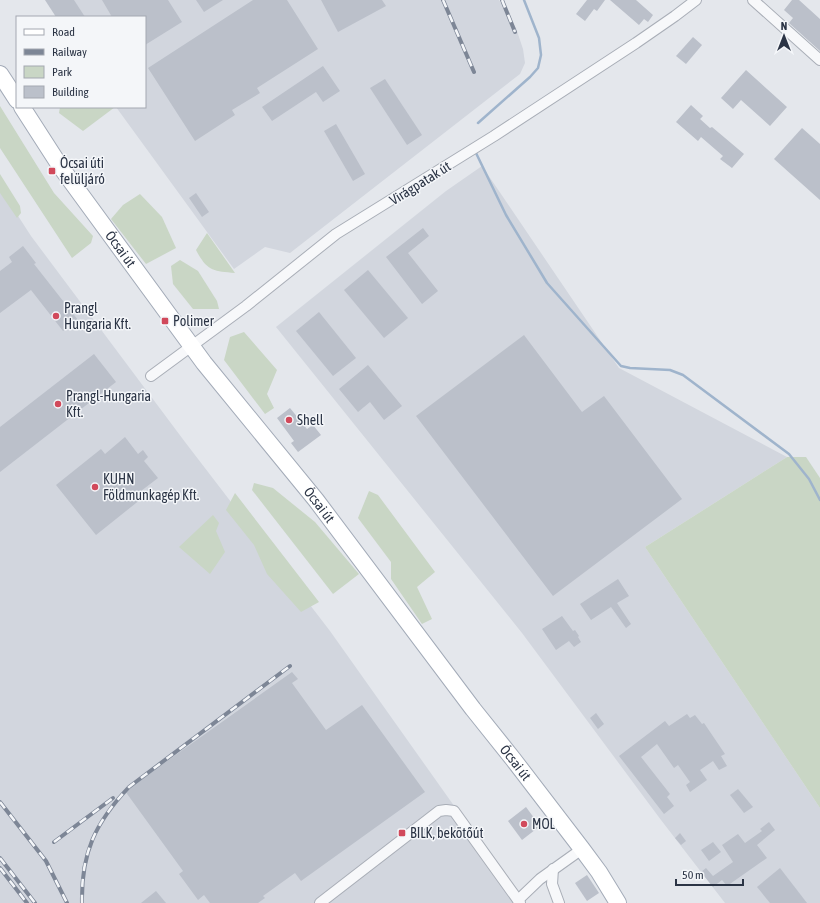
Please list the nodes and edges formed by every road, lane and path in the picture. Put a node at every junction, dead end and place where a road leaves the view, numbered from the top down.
1 (696, 0) edge
2 (753, 0) edge
3 (820, 60) edge
4 (0, 74) edge
5 (16, 98) edge
6 (23, 108) edge
7 (192, 346) junction
8 (151, 376) dead end
9 (582, 849) junction
10 (553, 869) junction
11 (519, 901) edge
12 (320, 903) edge
13 (559, 903) edge
14 (618, 903) edge

1 - 7 street, Virágpatak út
2 - 3 street
4 - 5 main road
6 - 7 main road, Ócsai út
7 - 8 street, Virágpatak út
7 - 9 main road, Ócsai út
9 - 10 street
9 - 14 main road, Ócsai út
10 - 11 street
10 - 13 street
11 - 12 street

